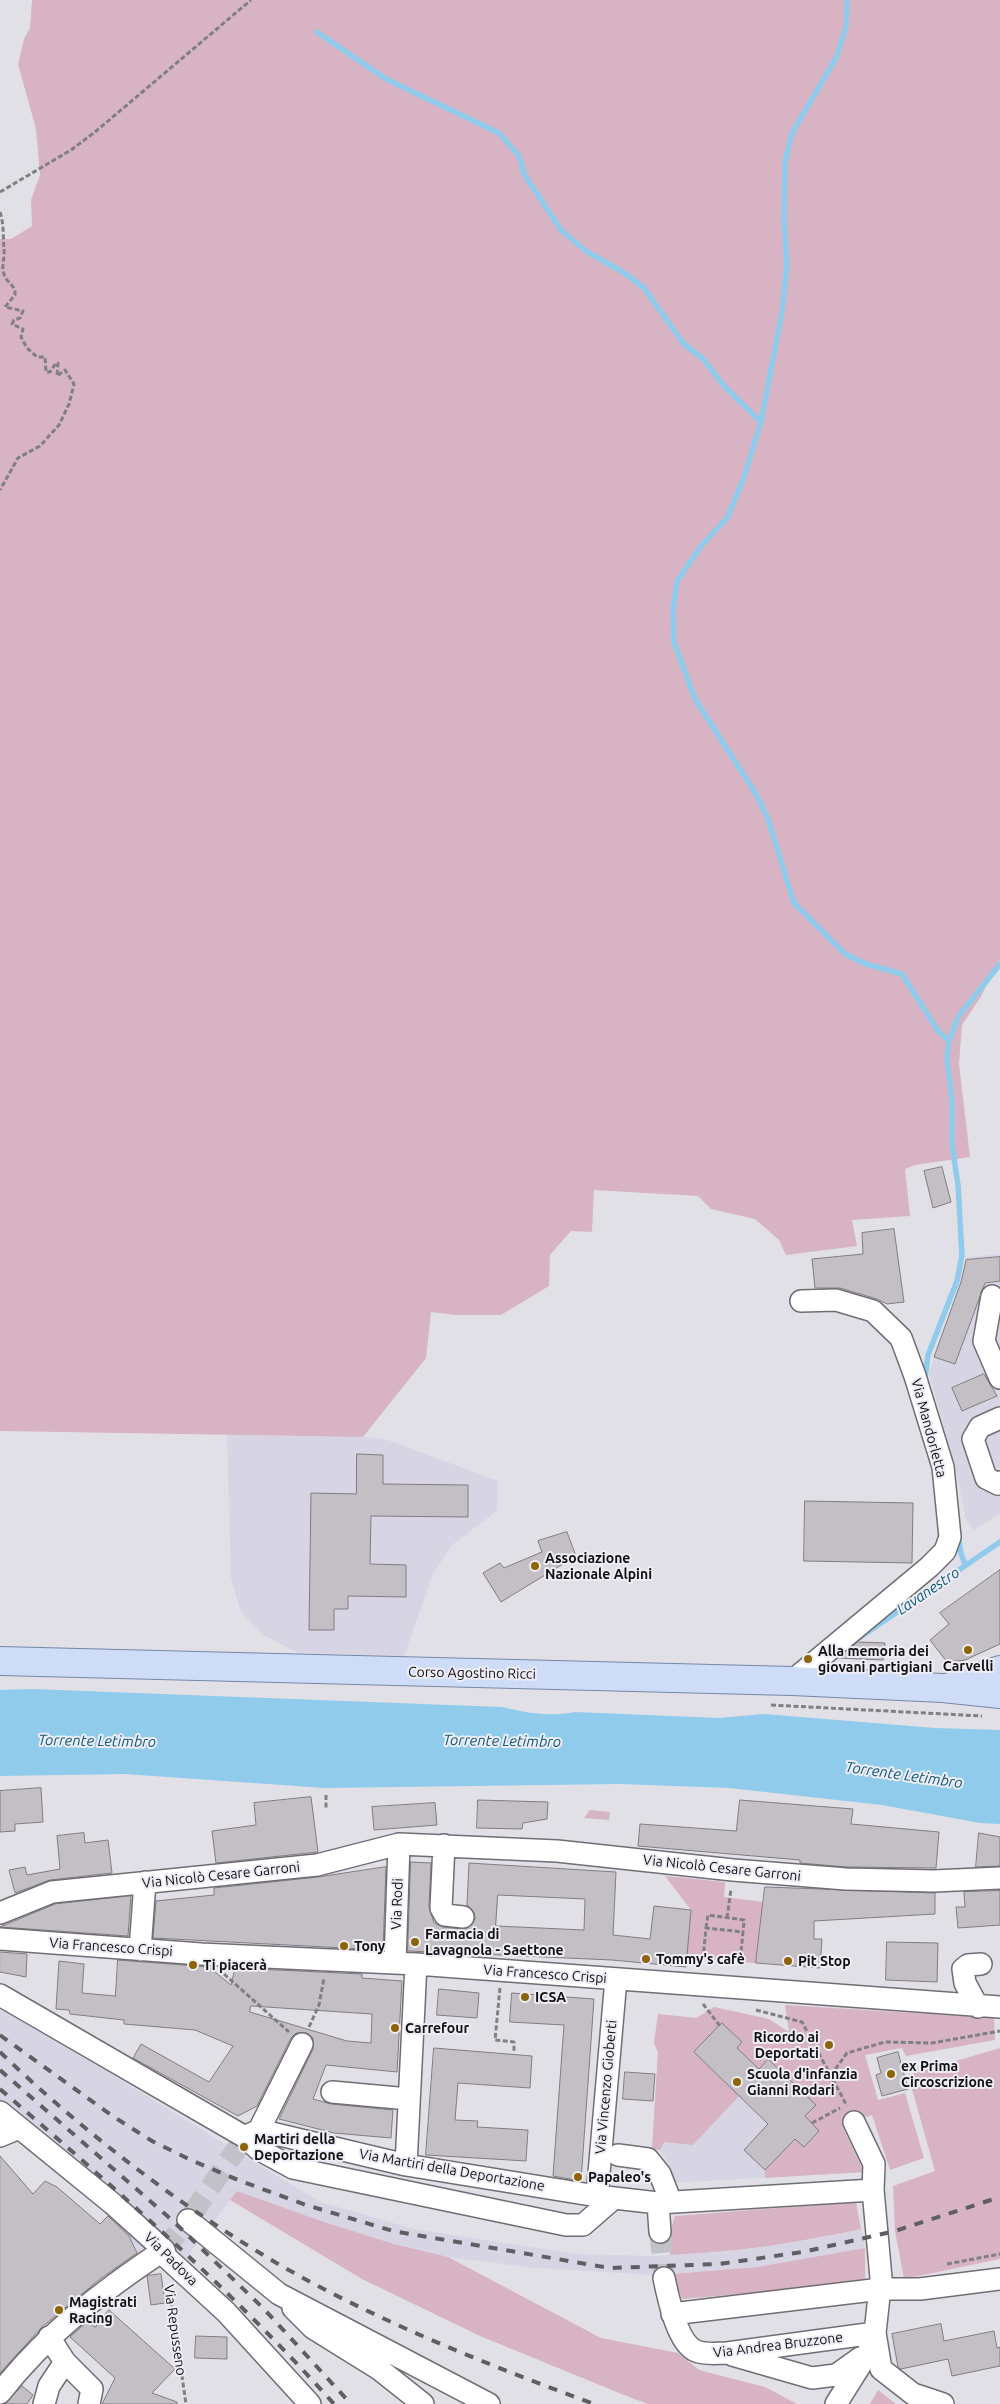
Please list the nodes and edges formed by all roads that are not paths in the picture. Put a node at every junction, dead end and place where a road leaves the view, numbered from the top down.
1 (992, 1296) dead end
2 (801, 1302) dead end
3 (1000, 1378) edge
4 (1000, 1418) edge
5 (1000, 1482) edge
6 (0, 1661) edge
7 (1000, 1670) edge
8 (943, 1688) junction
9 (787, 1693) junction
10 (995, 1705) edge
11 (399, 1844) junction
12 (444, 1845) junction
13 (1000, 1878) edge
14 (145, 1882) junction
15 (0, 1912) edge
16 (463, 1916) dead end
17 (0, 1939) edge
18 (140, 1950) junction
19 (395, 1963) junction
20 (416, 1964) junction
21 (981, 1964) dead end
22 (616, 1979) junction
23 (0, 1995) edge
24 (972, 1996) junction
25 (1000, 2007) edge
26 (302, 2044) road end
27 (332, 2092) dead end
28 (409, 2098) junction
29 (0, 2112) edge
30 (850, 2113) road end
31 (19, 2128) junction
32 (252, 2133) junction
33 (0, 2136) edge
34 (618, 2155) dead end
35 (406, 2164) junction
36 (873, 2190) junction
37 (605, 2197) junction
38 (665, 2202) junction
39 (188, 2220) dead end
40 (660, 2232) tunnel mouth
41 (165, 2253) junction
42 (664, 2278) tunnel mouth
43 (1000, 2279) edge
44 (881, 2289) junction
45 (279, 2294) junction
46 (672, 2314) junction
47 (875, 2333) junction
48 (49, 2337) junction
49 (727, 2353) junction
50 (868, 2353) junction
51 (64, 2362) junction
52 (0, 2393) edge
53 (44, 2404) edge
54 (89, 2404) edge
55 (310, 2404) edge
56 (423, 2404) edge
57 (489, 2404) edge
58 (836, 2404) edge
59 (943, 2404) edge

1 - 3 street
2 - 9 street, Via Mandorletta
4 - 5 street
6 - 9 main road, Corso Agostino Ricci
7 - 8 main road, Corso Agostino Ricci
8 - 9 main road, Corso Agostino Ricci
8 - 10 main road, Corso Agostino Ricci
11 - 12 street, Via Nicolò Cesare Garroni
11 - 14 street, Via Nicolò Cesare Garroni
11 - 19 street, Via Rodi
12 - 13 street, Via Nicolò Cesare Garroni
12 - 16 street
14 - 15 street, Via Nicolò Cesare Garroni
14 - 18 street
17 - 18 street, Via Francesco Crispi
18 - 19 street, Via Francesco Crispi
19 - 20 street, Via Francesco Crispi
20 - 22 street, Via Francesco Crispi
20 - 28 street
21 - 24 street
22 - 24 street, Via Francesco Crispi
22 - 37 street, Via Vincenzo Gioberti
23 - 32 street, Via Martiri della Deportazione
24 - 25 street, Via Francesco Crispi
26 - 32 street
27 - 28 street
28 - 35 street
29 - 31 street, Via Padova
30 - 36 street
31 - 33 street
31 - 41 street, Via Padova
32 - 35 street, Via Martiri della Deportazione
32 - 37 street
34 - 38 street
35 - 37 street, Via Martiri della Deportazione
36 - 38 street, Via Martiri della Deportazione
36 - 44 street
37 - 38 street, Via Martiri della Deportazione
38 - 40 street
39 - 45 street
41 - 48 street
41 - 55 street, Via Padova
42 - 46 street, Via Andrea Bruzzone
43 - 44 street
44 - 46 street
44 - 47 street
45 - 56 street
45 - 57 street
46 - 49 street, Via Andrea Bruzzone
47 - 49 street, Via Andrea Bruzzone
47 - 50 street
47 - 59 street
48 - 51 street
48 - 52 street
49 - 50 street
50 - 58 street
51 - 53 street
51 - 54 street

